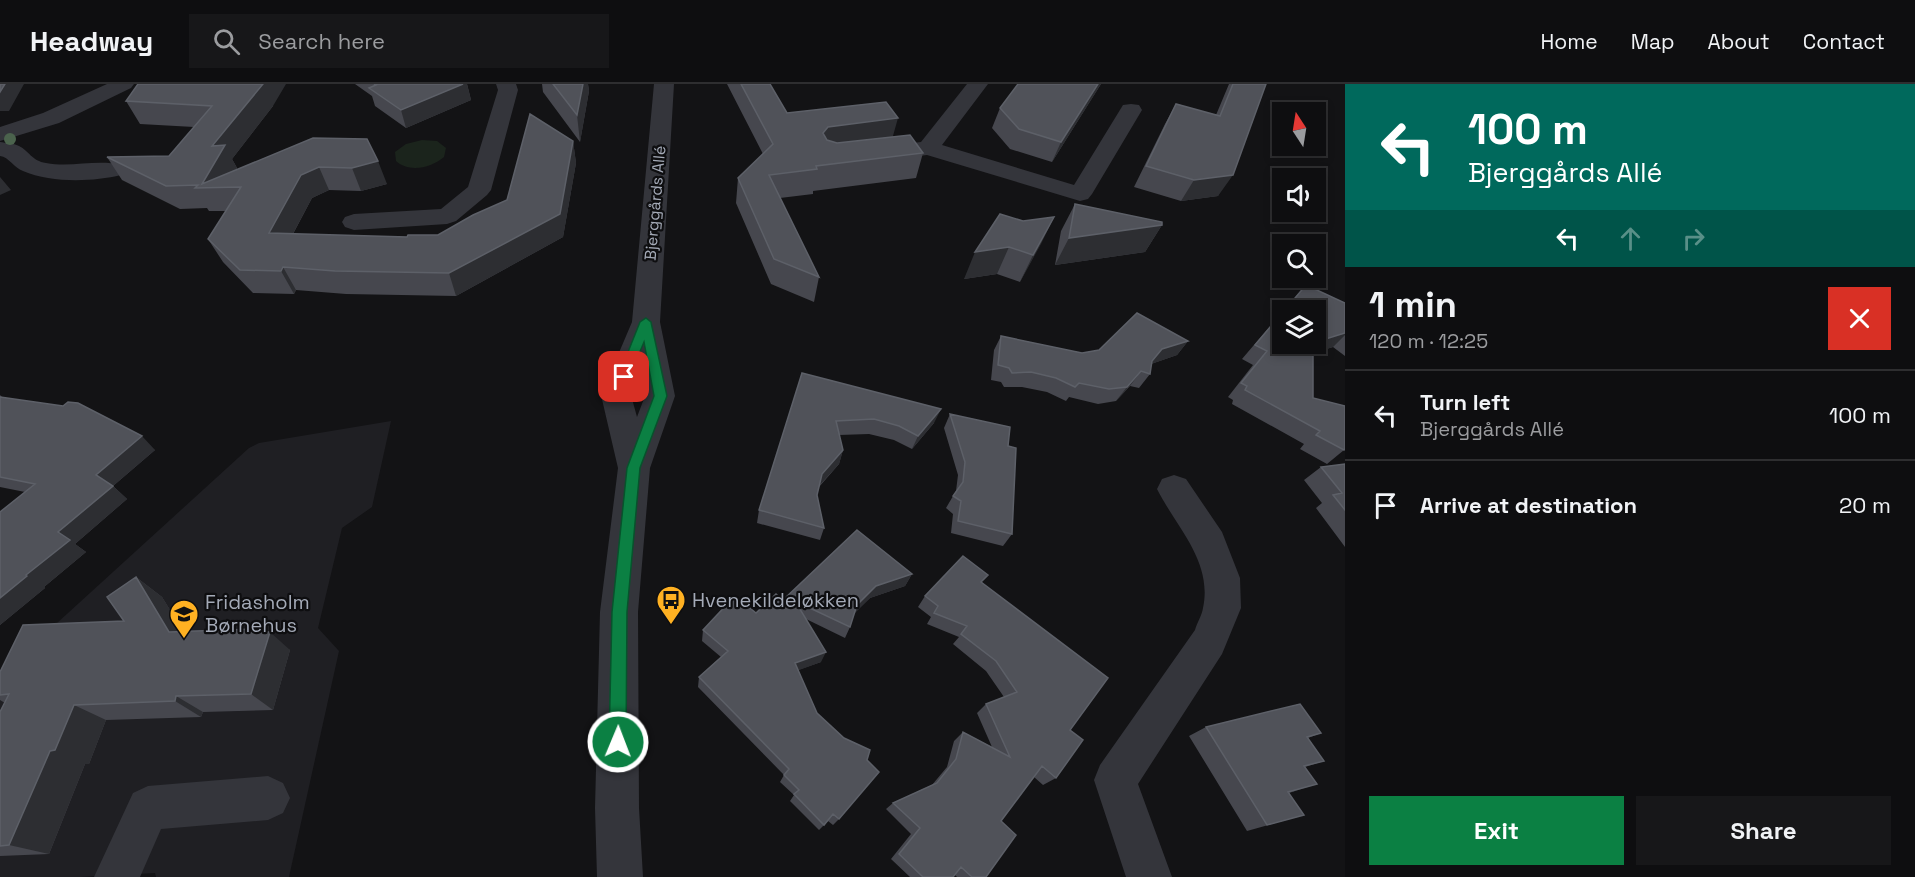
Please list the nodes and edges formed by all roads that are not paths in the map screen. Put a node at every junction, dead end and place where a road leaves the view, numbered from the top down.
1 (124, 84) edge
2 (506, 84) edge
3 (664, 84) edge
4 (978, 84) edge
5 (1131, 110) dead end
6 (4, 144) edge
7 (928, 148) junction
8 (853, 156) edge
9 (113, 170) edge
10 (354, 222) dead end
11 (646, 322) junction
12 (634, 468) junction
13 (1174, 489) dead end
14 (268, 798) dead end
15 (117, 877) edge
16 (620, 877) edge
17 (1149, 877) edge

1 - 6 street
2 - 10 street
3 - 11 street, Bjerggårds Allé
4 - 7 street
5 - 7 street
6 - 9 street
7 - 8 street
11 - 12 street, Bjerggårds Allé
11 - 12 street, Bjerggårds Allé
12 - 16 street, Bjerggårds Allé
13 - 17 street
14 - 15 street

